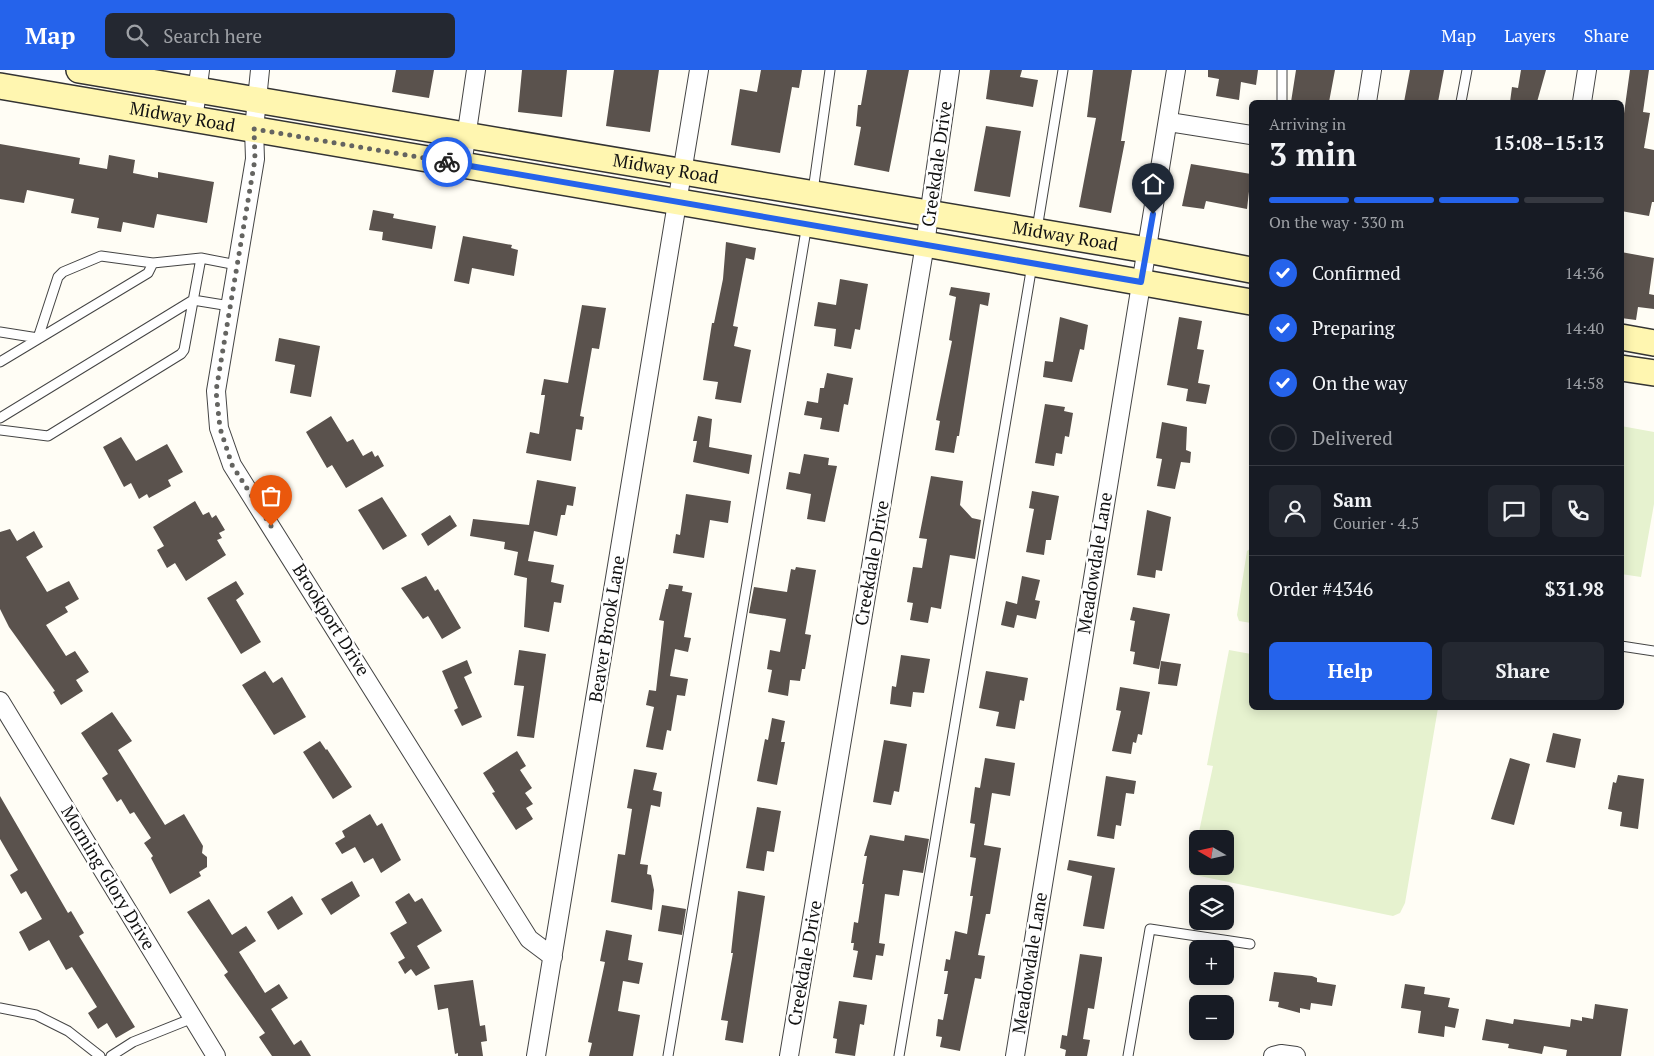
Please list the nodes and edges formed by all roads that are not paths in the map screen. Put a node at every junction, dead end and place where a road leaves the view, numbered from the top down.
1 (79, 70) edge
2 (260, 70) edge
3 (476, 70) edge
4 (699, 70) edge
5 (830, 70) edge
6 (950, 70) edge
7 (1064, 70) edge
8 (1176, 70) edge
9 (1282, 70) edge
10 (1372, 70) edge
11 (1467, 70) edge
12 (1587, 70) edge
13 (199, 80) edge
14 (0, 86) edge
15 (259, 100) junction
16 (1282, 100) edge
17 (1367, 100) edge
18 (1462, 100) edge
19 (1582, 100) edge
20 (193, 120) junction
21 (1169, 122) junction
22 (254, 129) junction
23 (467, 135) junction
24 (1249, 135) edge
25 (462, 165) junction
26 (682, 172) junction
27 (813, 194) junction
28 (678, 202) junction
29 (930, 214) junction
30 (807, 224) junction
31 (1037, 232) junction
32 (925, 244) junction
33 (1147, 250) junction
34 (200, 258) junction
35 (153, 263) junction
36 (1032, 263) junction
37 (237, 264) junction
38 (1249, 270) edge
39 (1141, 282) junction
40 (193, 300) junction
41 (1249, 302) edge
42 (230, 306) junction
43 (0, 332) edge
44 (38, 338) junction
45 (1624, 338) edge
46 (1654, 343) edge
47 (0, 362) edge
48 (1624, 368) edge
49 (1654, 373) edge
50 (0, 418) edge
51 (0, 430) edge
52 (1624, 646) edge
53 (1654, 651) edge
54 (0, 701) edge
55 (1250, 944) dead end
56 (553, 957) junction
57 (0, 1008) edge
58 (193, 1018) junction
59 (100, 1056) edge
60 (111, 1056) edge
61 (216, 1056) edge
62 (536, 1056) edge
63 (668, 1056) edge
64 (789, 1056) edge
65 (900, 1056) edge
66 (1015, 1056) edge
67 (1128, 1056) edge
68 (1273, 1056) edge
69 (1296, 1056) edge

1 - 13 main road, Midway Road
2 - 15 street, Brookport Drive
3 - 23 street
4 - 26 street, Beaver Brook Lane
5 - 27 lane
6 - 29 street, Creekdale Drive
7 - 31 lane
8 - 21 street, Meadowdale Lane
9 - 16 lane
10 - 17 street
11 - 18 lane
12 - 19 street
13 - 15 main road, Midway Road
13 - 20 street
14 - 20 main road, Midway Road
15 - 22 street, Brookport Drive
15 - 23 main road, Midway Road
20 - 22 main road, Midway Road
21 - 24 street
21 - 33 street, Meadowdale Lane
22 - 25 main road, Midway Road
22 - 37 street, Brookport Drive
23 - 25 street
23 - 26 main road, Midway Road
25 - 28 main road, Midway Road
26 - 27 main road, Midway Road
26 - 28 street, Beaver Brook Lane
27 - 29 main road, Midway Road
28 - 30 main road, Midway Road
28 - 56 street, Beaver Brook Lane
29 - 31 main road, Midway Road
29 - 32 street, Creekdale Drive
30 - 32 main road, Midway Road
30 - 63 lane
31 - 33 main road, Midway Road
32 - 36 main road, Midway Road
32 - 64 street, Creekdale Drive
33 - 38 main road, Midway Road
33 - 39 street, Meadowdale Lane
34 - 35 lane
34 - 37 lane
34 - 40 lane
35 - 44 lane
35 - 44 lane
36 - 39 main road, Midway Road
36 - 65 lane
37 - 42 street, Brookport Drive
39 - 41 main road, Midway Road
39 - 66 street, Meadowdale Lane
40 - 42 lane
40 - 50 lane
40 - 51 lane
42 - 56 street, Brookport Drive
43 - 44 lane
44 - 47 lane
45 - 46 main road
48 - 49 main road
52 - 53 lane
54 - 58 street, Morning Glory Drive
55 - 67 lane
56 - 62 street, Beaver Brook Lane
57 - 59 lane
58 - 60 lane
58 - 61 street, Morning Glory Drive
68 - 69 street

